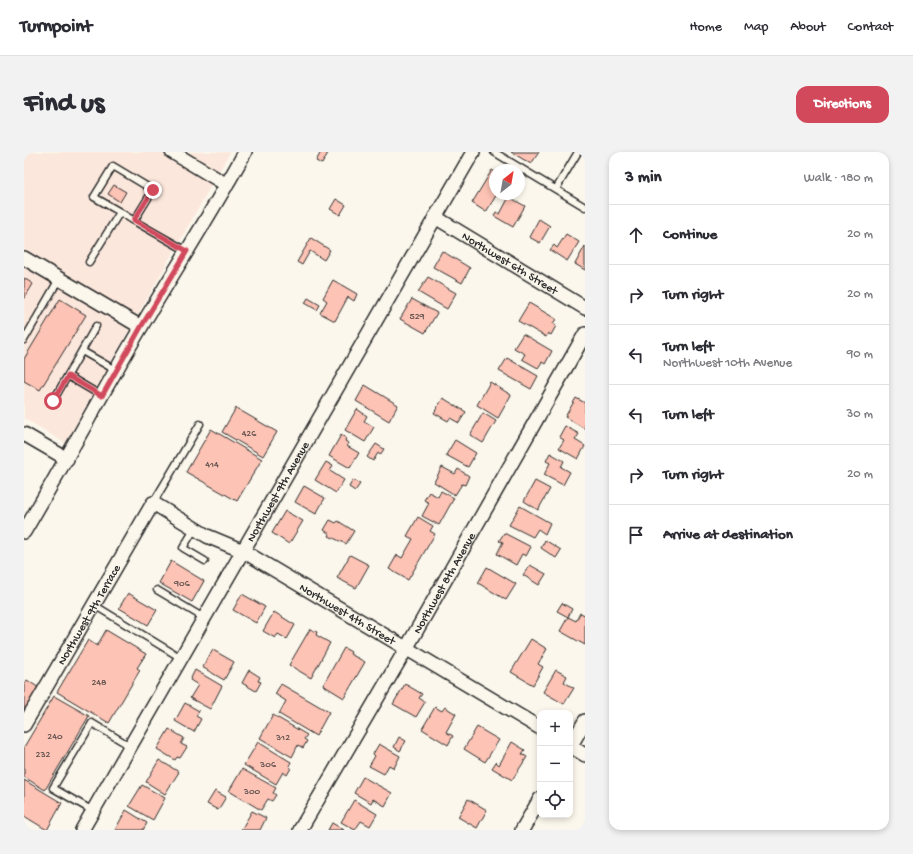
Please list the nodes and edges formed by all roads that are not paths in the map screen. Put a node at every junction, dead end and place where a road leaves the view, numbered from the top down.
1 (172, 152) edge
2 (246, 152) edge
3 (473, 152) edge
4 (494, 152) edge
5 (578, 152) edge
6 (227, 185) junction
7 (556, 189) junction
8 (585, 207) edge
9 (120, 212) junction
10 (435, 217) junction
11 (134, 220) junction
12 (187, 251) junction
13 (24, 258) edge
14 (89, 262) dead end
15 (59, 279) junction
16 (585, 308) edge
17 (96, 326) dead end
18 (141, 327) junction
19 (585, 334) edge
20 (24, 340) edge
21 (82, 351) junction
22 (117, 371) junction
23 (68, 376) junction
24 (102, 396) junction
25 (53, 401) dead end
26 (200, 424) dead end
27 (24, 434) edge
28 (67, 459) junction
29 (153, 503) junction
30 (195, 528) junction
31 (24, 532) edge
32 (243, 551) junction
33 (205, 561) dead end
34 (157, 590) dead end
35 (94, 605) junction
36 (204, 618) junction
37 (406, 649) junction
38 (181, 658) junction
39 (585, 721) edge
40 (24, 725) edge
41 (537, 726) edge
42 (130, 746) junction
43 (571, 746) edge
44 (573, 749) edge
45 (585, 755) edge
46 (537, 804) edge
47 (93, 811) junction
48 (82, 830) edge
49 (300, 830) edge
50 (522, 830) edge

1 - 6 street
2 - 6 street
3 - 10 street, Northwest 9th Avenue
4 - 7 lane
5 - 7 lane
6 - 12 street
7 - 8 lane
9 - 11 lane
9 - 11 lane
9 - 14 lane
10 - 16 street, Northwest 6th Street
10 - 32 street, Northwest 9th Avenue
11 - 12 lane
12 - 18 street
13 - 15 street
15 - 18 street
15 - 20 lane
17 - 21 lane
18 - 22 street
19 - 37 street, Northwest 8th Avenue
21 - 22 lane
21 - 23 lane
22 - 24 street
23 - 24 lane
23 - 25 lane
24 - 28 street
26 - 29 lane
27 - 28 street
28 - 31 street
29 - 30 street, Northwest 4th Street
29 - 35 street, Northwest 9th Terrace
30 - 32 street, Northwest 4th Street
30 - 33 lane
32 - 36 street, Northwest 9th Avenue
32 - 37 street, Northwest 4th Street
34 - 36 lane
35 - 38 lane
35 - 40 street, Northwest 9th Terrace
36 - 38 street, Northwest 9th Avenue
37 - 41 street, Northwest 4th Street
37 - 49 street, Northwest 8th Avenue
38 - 42 street, Northwest 9th Avenue
39 - 43 street
42 - 47 street, Northwest 9th Avenue
42 - 47 lane
44 - 45 street
46 - 50 street
47 - 48 street, Northwest 9th Avenue

